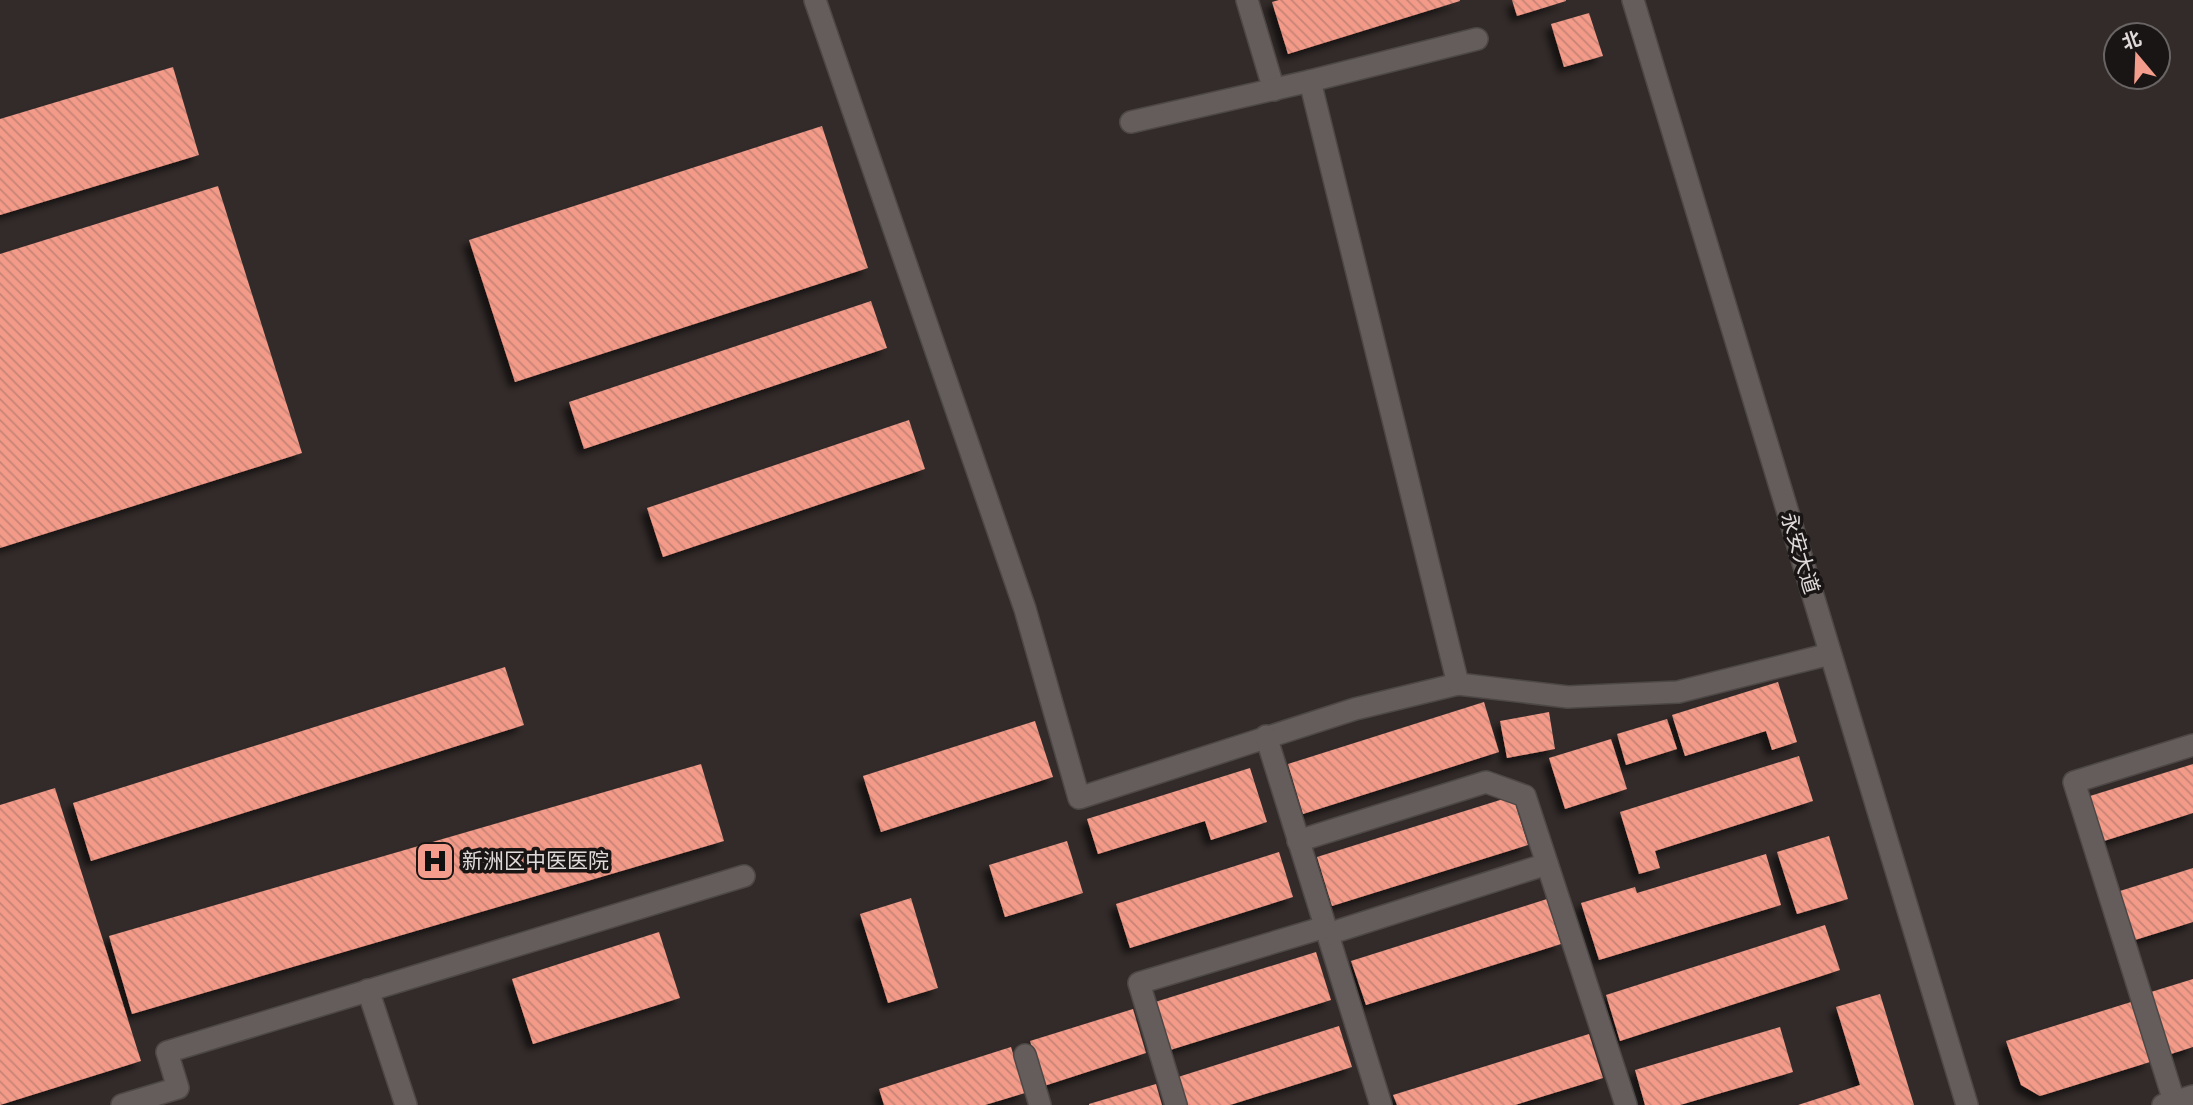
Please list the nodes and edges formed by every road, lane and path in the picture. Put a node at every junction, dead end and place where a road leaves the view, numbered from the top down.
1 (815, 0) edge
2 (1247, 0) edge
3 (1633, 0) edge
4 (1477, 39) dead end
5 (1310, 81) junction
6 (1274, 90) junction
7 (1131, 122) dead end
8 (1830, 654) junction
9 (1458, 684) junction
10 (1266, 736) junction
11 (2193, 745) edge
12 (1298, 841) junction
13 (1547, 864) junction
14 (744, 876) dead end
15 (1327, 930) junction
16 (368, 990) junction
17 (1025, 1055) dead end
18 (2177, 1101) edge
19 (122, 1105) edge
20 (406, 1105) edge
21 (1040, 1105) edge
22 (1177, 1105) edge
23 (1381, 1105) edge
24 (1626, 1105) edge
25 (1967, 1105) edge

1 - 10 street
2 - 6 street
3 - 8 street, 永安大道
4 - 5 street
5 - 6 street
5 - 9 street
6 - 7 street
8 - 9 street
8 - 25 street, 永安大道
9 - 10 street
10 - 12 street
11 - 18 street
12 - 13 street
12 - 15 street
13 - 15 street
13 - 24 street
14 - 16 street
15 - 22 street
15 - 23 street
16 - 19 street
16 - 20 street
17 - 21 street

